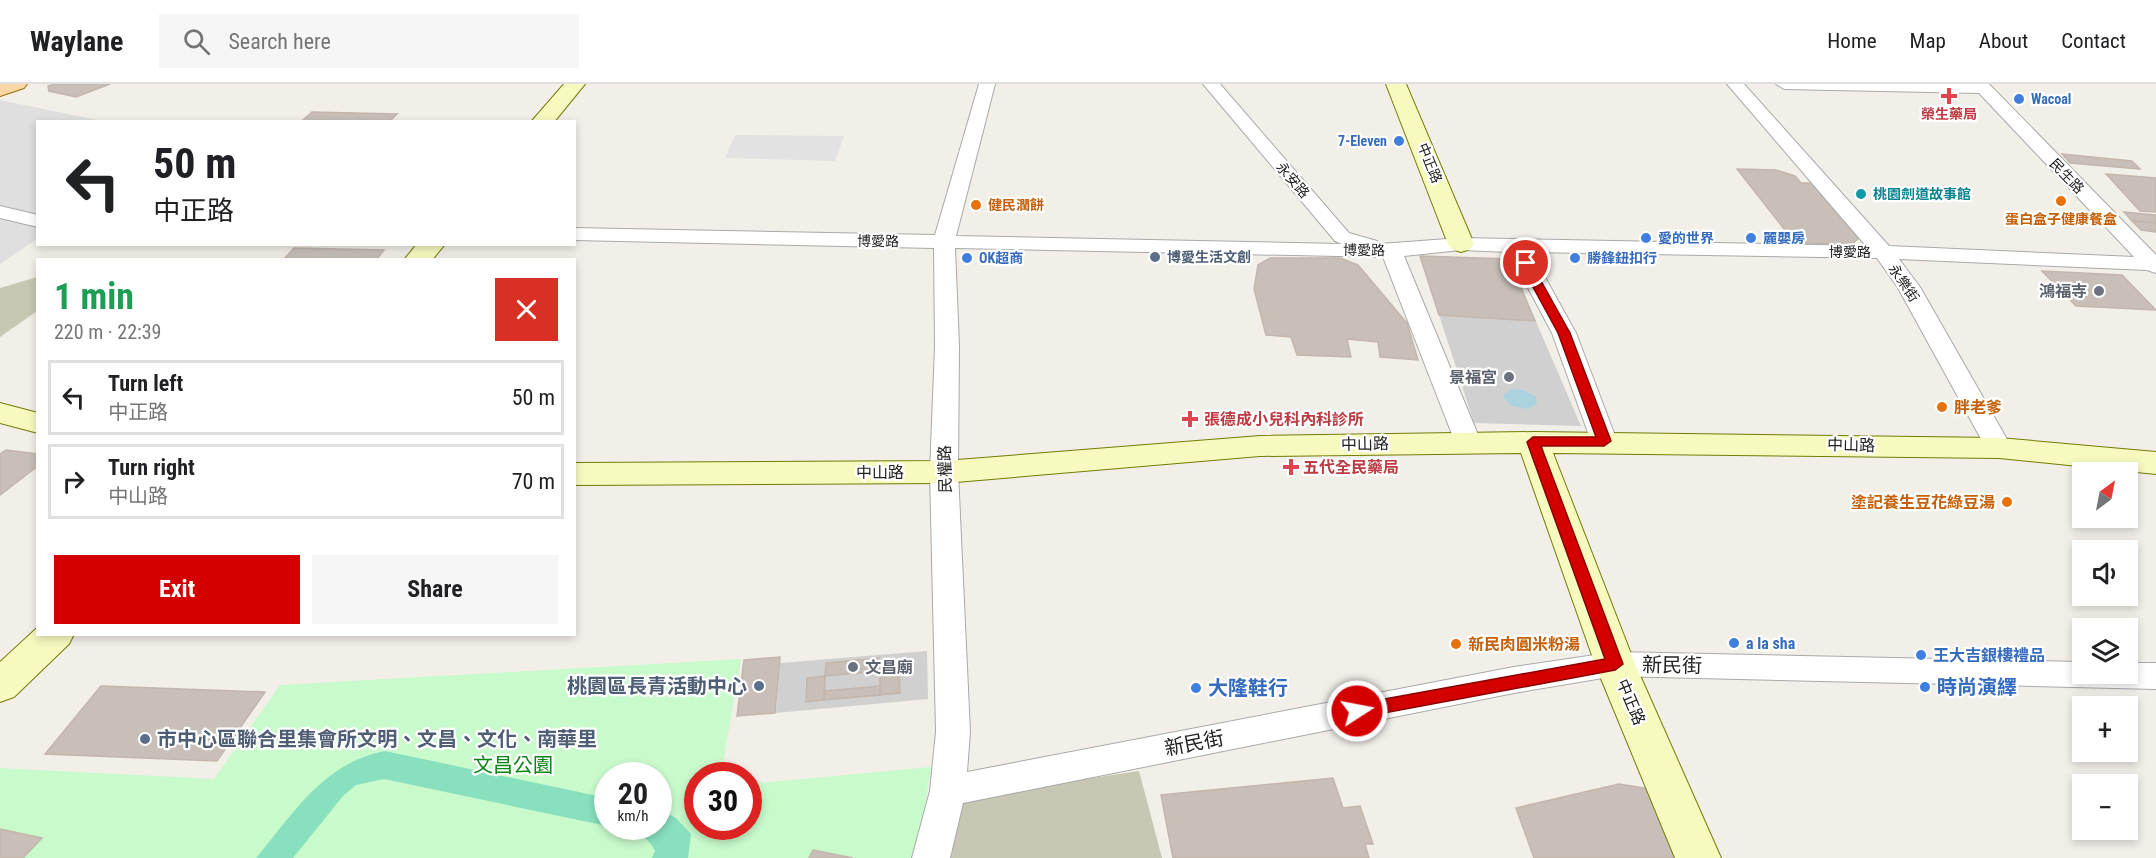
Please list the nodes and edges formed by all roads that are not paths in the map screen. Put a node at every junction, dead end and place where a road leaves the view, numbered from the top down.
1 (17, 84) edge
2 (575, 84) edge
3 (987, 84) edge
4 (1210, 84) edge
5 (1396, 84) edge
6 (1735, 84) edge
7 (1784, 84) edge
8 (1982, 86) edge
9 (0, 90) edge
10 (544, 120) edge
11 (0, 212) edge
12 (36, 220) edge
13 (576, 234) edge
14 (944, 242) junction
15 (1461, 244) junction
16 (1516, 245) junction
17 (430, 246) edge
18 (1391, 251) junction
19 (1882, 252) junction
20 (419, 258) edge
21 (2155, 265) edge
22 (0, 413) edge
23 (36, 422) edge
24 (1604, 441) junction
25 (1468, 442) junction
26 (1533, 442) junction
27 (1999, 448) junction
28 (2156, 463) edge
29 (944, 472) junction
30 (576, 474) edge
31 (52, 636) edge
32 (1615, 664) junction
33 (2156, 676) edge
34 (0, 686) edge
35 (948, 791) junction
36 (931, 858) edge
37 (1698, 858) edge

1 - 9 main road
2 - 10 main road
3 - 14 street, 民權路
4 - 18 street, 永安路
5 - 15 main road, 中正路
6 - 19 street, 永樂街
7 - 8 street
8 - 21 street, 民生路
11 - 12 street
13 - 14 street, 博愛路
14 - 18 street, 博愛路
14 - 29 street, 民權路
15 - 16 street, 博愛路
15 - 18 street, 博愛路
16 - 19 street, 博愛路
16 - 24 street
17 - 20 main road
18 - 25 street
19 - 21 street, 博愛路
19 - 27 street, 永樂街
22 - 23 main road
24 - 26 main road, 中山路
24 - 27 main road, 中山路
25 - 26 main road, 中山路
25 - 29 main road, 中山路
26 - 32 main road, 中正路
27 - 28 main road, 中山路
29 - 30 main road, 中山路
29 - 35 street, 民權路
31 - 34 main road
32 - 33 street, 新民街
32 - 35 street, 新民街
32 - 37 main road, 中正路
35 - 36 street, 民權路

